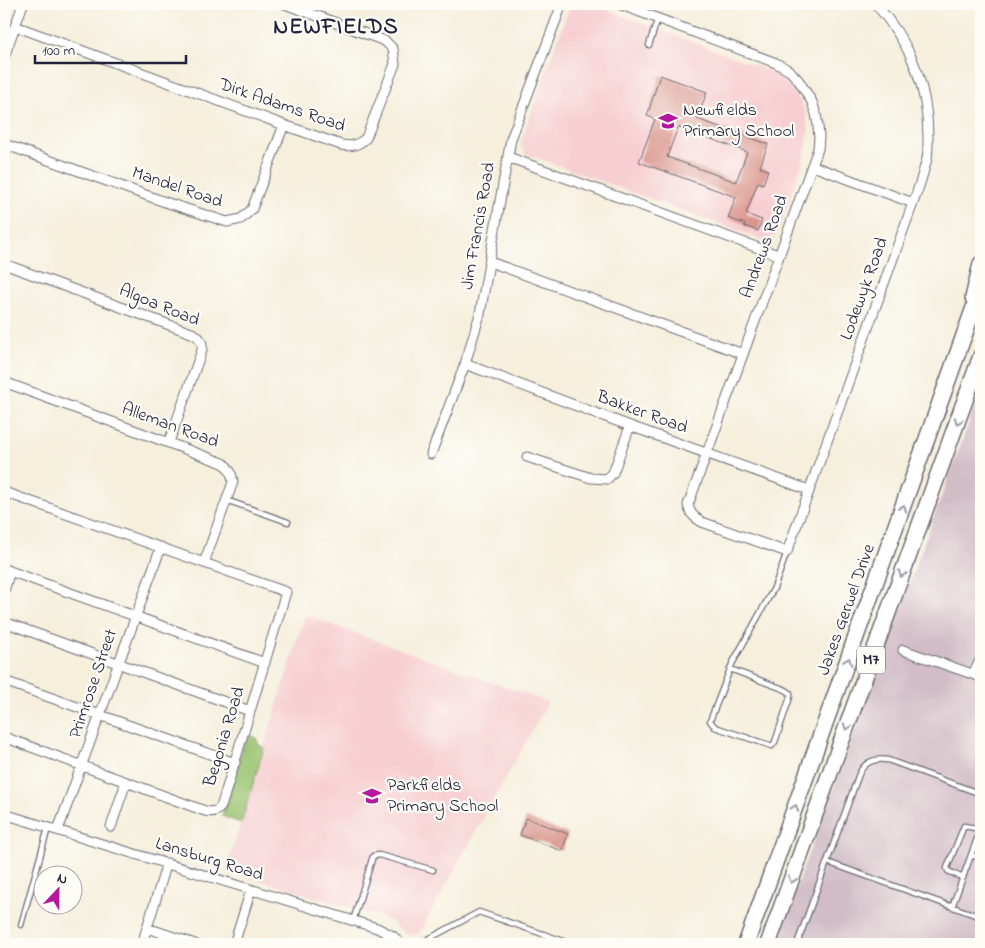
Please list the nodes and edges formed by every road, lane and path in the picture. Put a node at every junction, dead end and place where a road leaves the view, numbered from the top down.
1 (23, 4) edge
2 (285, 4) edge
3 (562, 4) edge
4 (619, 4) edge
5 (876, 4) edge
6 (658, 18) junction
7 (15, 26) junction
8 (648, 45) dead end
9 (4, 57) edge
10 (284, 125) junction
11 (4, 144) edge
12 (508, 157) junction
13 (813, 166) junction
14 (914, 203) junction
15 (778, 255) junction
16 (490, 262) junction
17 (4, 264) edge
18 (981, 264) edge
19 (981, 288) edge
20 (958, 352) junction
21 (743, 354) junction
22 (981, 356) edge
23 (465, 364) junction
24 (4, 382) edge
25 (630, 426) junction
26 (169, 442) junction
27 (706, 453) junction
28 (432, 454) dead end
29 (527, 457) dead end
30 (809, 490) junction
31 (4, 492) edge
32 (226, 500) junction
33 (288, 522) dead end
34 (161, 548) junction
35 (787, 552) junction
36 (204, 563) junction
37 (7, 570) edge
38 (4, 591) edge
39 (136, 616) junction
40 (4, 622) edge
41 (903, 650) dead end
42 (981, 659) edge
43 (119, 663) junction
44 (265, 663) junction
45 (730, 669) junction
46 (977, 675) edge
47 (4, 681) edge
48 (250, 711) junction
49 (101, 715) junction
50 (4, 737) edge
51 (235, 763) junction
52 (83, 765) junction
53 (126, 782) junction
54 (981, 794) edge
55 (4, 814) edge
56 (111, 826) dead end
57 (49, 827) junction
58 (981, 828) edge
59 (58, 830) junction
60 (971, 855) junction
61 (981, 858) edge
62 (827, 862) junction
63 (167, 863) junction
64 (433, 870) dead end
65 (963, 878) junction
66 (251, 890) junction
67 (952, 907) junction
68 (981, 917) edge
69 (353, 921) junction
70 (21, 926) dead end
71 (146, 928) junction
72 (142, 944) edge
73 (196, 944) edge
74 (234, 944) edge
75 (400, 944) edge
76 (419, 944) edge
77 (572, 944) edge
78 (746, 944) edge
79 (768, 944) edge
80 (797, 944) edge

1 - 7 street
2 - 10 street, Dirk Adams Road
3 - 12 street, Jim Francis Road
4 - 6 street, Andrews Road
5 - 14 street, Lodewyk Road
6 - 8 lane
6 - 13 street, Andrews Road
7 - 9 street
7 - 10 street, Dirk Adams Road
10 - 11 street, Mandel Road
12 - 15 street
12 - 16 street, Jim Francis Road
13 - 14 street
13 - 15 street, Andrews Road
14 - 30 street, Lodewyk Road
15 - 21 street, Andrews Road
16 - 21 street
16 - 23 street, Jim Francis Road
17 - 26 street, Algoa Road
18 - 20 highway
19 - 20 highway, Jakes Gerwel Drive / M7
78 -> 20 highway, Jakes Gerwel Drive / M7
21 - 27 street, Andrews Road
22 -> 79 highway, M7
23 - 25 street, Bakker Road
23 - 28 street, Jim Francis Road
24 - 26 street, Alleman Road
25 - 27 street, Bakker Road
25 - 29 street
26 - 32 street, Alleman Road
27 - 30 street, Bakker Road
27 - 35 street, Andrews Road
30 - 35 street, Lodewyk Road
31 - 34 street
32 - 33 lane
32 - 36 street, Alleman Road
34 - 36 street
34 - 39 street, Primrose Street
35 - 45 lane, Lodewyk Road
36 - 44 street, Begonia Road
37 - 38 street
37 - 39 street
39 - 43 street, Primrose Street
39 - 44 street
40 - 43 street
41 - 46 street
42 - 46 street
43 - 48 street
43 - 49 street, Primrose Street
44 - 48 street, Begonia Road
45 - 45 lane, Lodewyk Road
47 - 49 street
48 - 51 street, Begonia Road
49 - 51 street
49 - 52 street, Primrose Street
50 - 52 street, Begonia Road
51 - 53 street, Begonia Road
52 - 53 street, Begonia Road
52 - 59 street, Primrose Street
53 - 56 street
54 - 62 lane
55 - 57 street, Lansburg Road
57 - 59 street, Lansburg Road
57 - 70 lane
58 - 60 lane
58 - 65 lane
59 - 63 street, Lansburg Road
60 - 61 lane
60 - 65 lane
62 - 67 lane
62 - 80 lane
63 - 66 street, Lansburg Road
63 - 71 street
64 - 69 lane
65 - 67 lane
66 - 69 street, Lansburg Road
66 - 74 street
67 - 68 lane
69 - 75 street, Lansburg Road
71 - 72 street
71 - 73 street
76 - 77 lane

